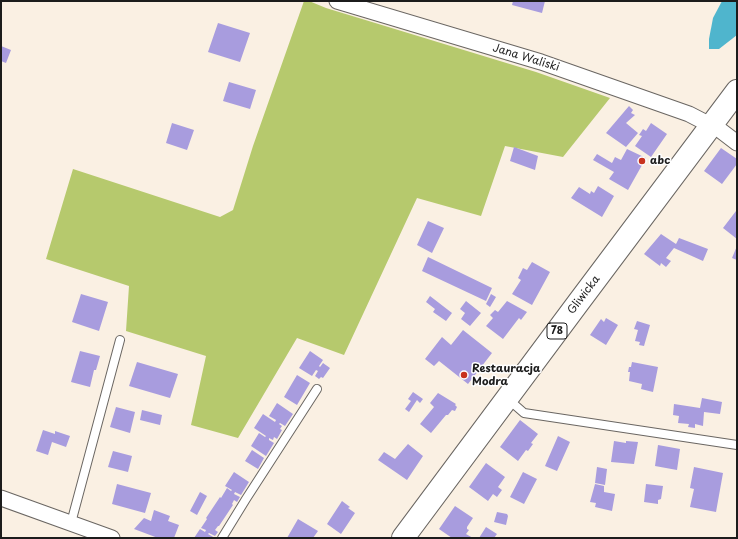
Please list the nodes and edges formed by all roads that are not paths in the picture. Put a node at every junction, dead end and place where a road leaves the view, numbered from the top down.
1 (337, 1) edge
2 (737, 91) edge
3 (711, 125) junction
4 (737, 143) edge
5 (120, 340) dead end
6 (317, 389) dead end
7 (507, 399) junction
8 (737, 445) edge
9 (1, 498) edge
10 (71, 523) junction
11 (112, 538) edge
12 (222, 538) edge
13 (403, 538) edge

1 - 3 street, Jana Waliski
2 - 3 main road, Gliwicka / 78
3 - 4 street, Jana Waliski
3 - 7 main road, Gliwicka / 78
5 - 10 lane
6 - 12 lane
7 - 8 lane
7 - 13 main road, Gliwicka / 78
9 - 10 street
10 - 11 street

